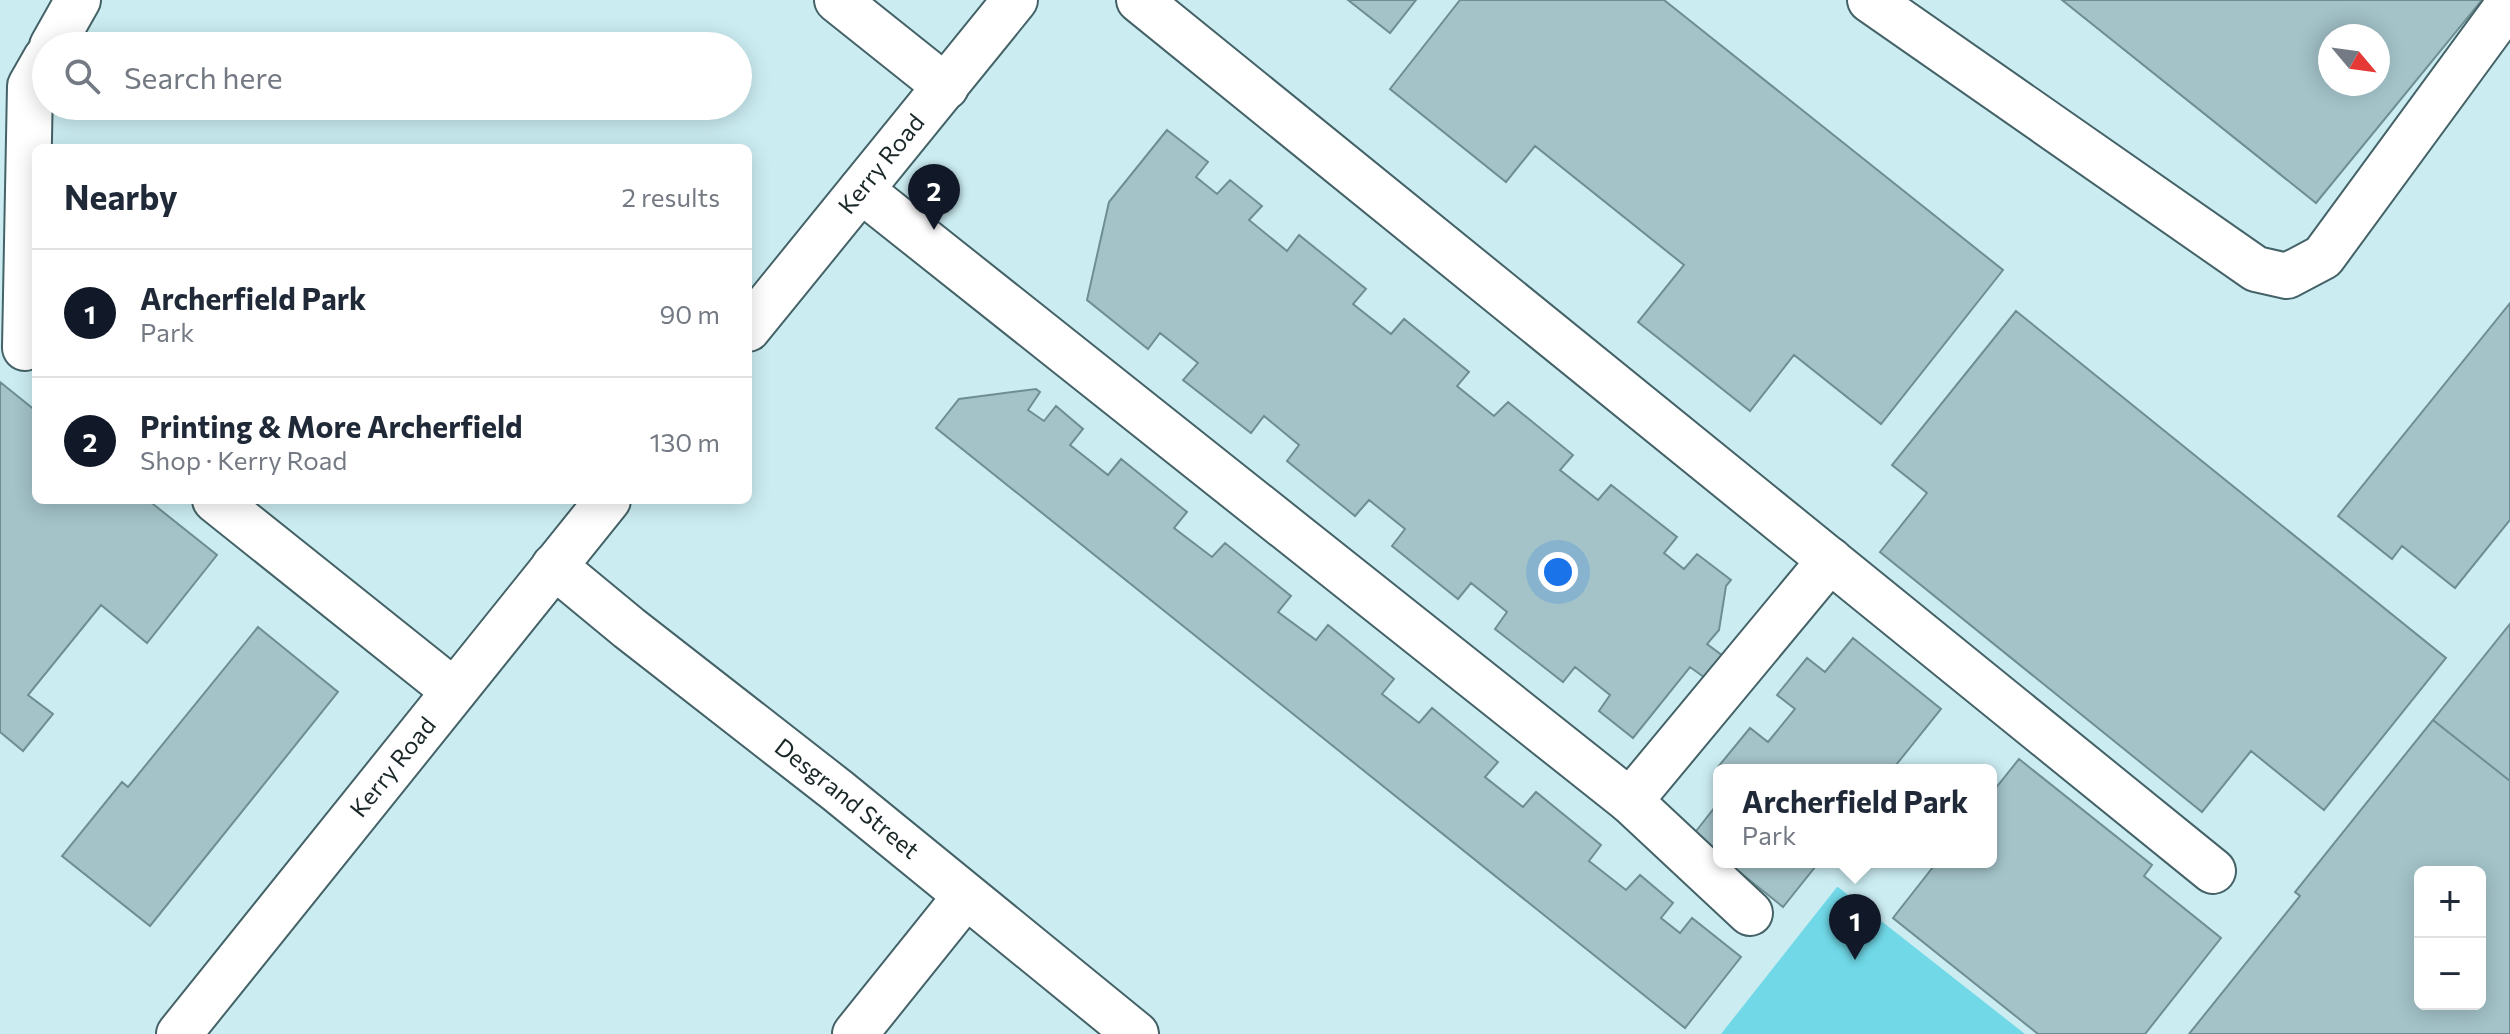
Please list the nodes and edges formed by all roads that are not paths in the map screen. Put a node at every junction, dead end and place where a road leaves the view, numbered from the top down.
1 (78, 0) edge
2 (837, 0) edge
3 (1015, 0) edge
4 (1139, 0) edge
5 (1870, 0) edge
6 (2510, 2) edge
7 (60, 32) edge
8 (25, 82) edge
9 (946, 87) junction
10 (861, 190) junction
11 (752, 324) edge
12 (20, 345) edge
13 (220, 504) edge
14 (605, 504) edge
15 (1830, 560) junction
16 (554, 566) junction
17 (454, 691) junction
18 (1630, 801) junction
19 (2213, 871) dead end
20 (965, 897) junction
21 (1750, 913) dead end
22 (179, 1034) edge
23 (855, 1034) edge
24 (1136, 1034) edge

1 - 7 street
2 - 9 street
3 - 9 street, Kerry Road
4 - 15 street
5 - 6 street
8 - 12 street
9 - 10 street, Kerry Road
10 - 11 street, Kerry Road
10 - 18 street
13 - 17 street
14 - 16 street, Kerry Road
15 - 18 street
15 - 19 street
16 - 17 street, Kerry Road
16 - 20 street, Desgrand Street
17 - 22 street, Kerry Road
18 - 21 street
20 - 23 street
20 - 24 street, Desgrand Street

